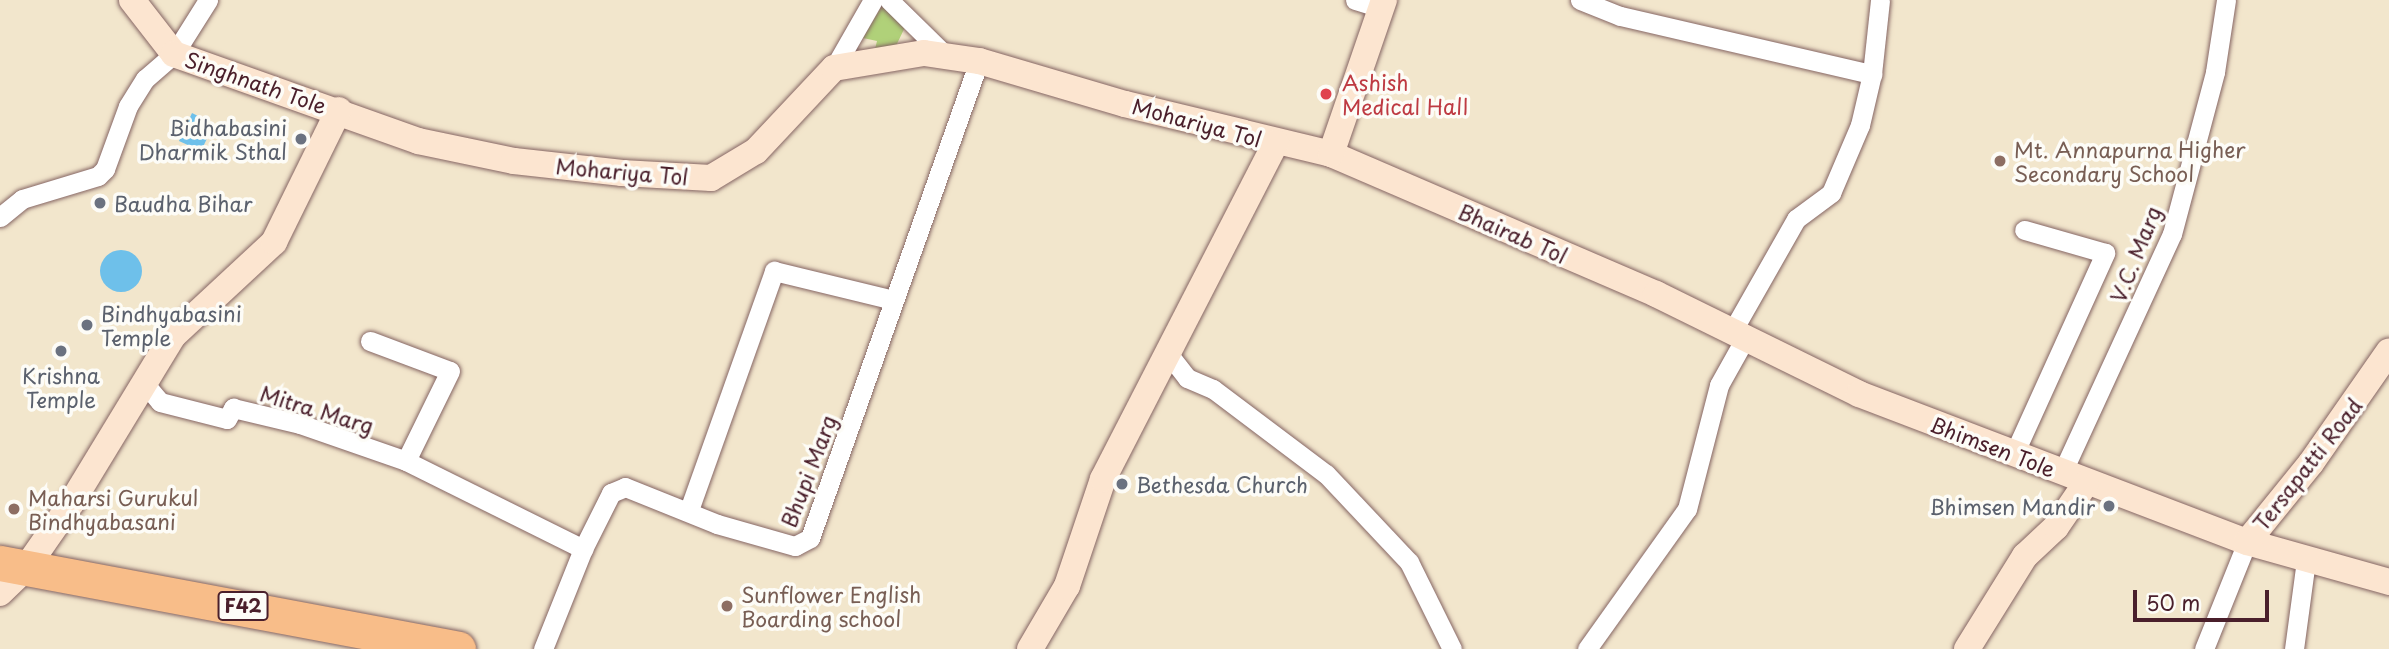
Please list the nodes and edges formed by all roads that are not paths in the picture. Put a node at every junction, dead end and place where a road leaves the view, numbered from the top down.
1 (124, 0) edge
2 (132, 0) edge
3 (208, 0) edge
4 (873, 0) edge
5 (889, 0) edge
6 (1355, 0) edge
7 (1580, 0) edge
8 (1880, 0) edge
9 (2226, 0) edge
10 (1383, 4) edge
11 (146, 30) dead end
12 (942, 52) junction
13 (174, 54) junction
14 (979, 61) junction
15 (834, 68) junction
16 (1872, 74) junction
17 (339, 110) junction
18 (1276, 143) junction
19 (1331, 154) junction
20 (0, 217) edge
21 (2024, 230) dead end
22 (894, 300) junction
23 (1740, 332) junction
24 (370, 341) dead end
25 (2389, 351) edge
26 (1170, 356) junction
27 (145, 384) junction
28 (2014, 454) junction
29 (406, 461) junction
30 (2074, 478) junction
31 (689, 510) junction
32 (2247, 542) junction
33 (583, 549) junction
34 (2306, 560) junction
35 (7, 579) edge
36 (2389, 582) edge
37 (1445, 645) edge
38 (352, 649) edge
39 (458, 649) edge
40 (543, 649) edge
41 (1030, 649) edge
42 (1587, 649) edge
43 (1967, 649) edge
44 (2204, 649) edge
45 (2294, 649) edge

1 - 11 street
2 - 13 main road
3 - 13 street
4 - 15 street
5 - 12 street
6 - 10 street
7 - 16 street
8 - 16 street
9 - 30 street, V.C. Marg
10 - 19 main road
12 - 14 main road, Mohariya Tol
12 - 15 main road, Mohariya Tol
13 - 17 main road, Singhnath Tole
13 - 20 street
14 - 18 main road, Mohariya Tol
14 - 22 street, Bhupi Marg
15 - 17 main road, Mohariya Tol
16 - 23 street
17 - 27 main road
18 - 19 main road, Bhairab Tol
18 - 26 main road
19 - 23 main road, Bhairab Tol
21 - 28 street, V.C. Marg
22 - 31 street
22 - 31 street, Bhupi Marg
23 - 28 main road, Bhimsen Tole
23 - 42 street
24 - 29 street
25 - 32 main road, Tersapatti Road
26 - 37 street
26 - 41 main road
27 - 29 street, Mitra Marg
27 - 35 main road
28 - 30 main road, Bhimsen Tole
29 - 33 street
30 - 32 main road, Bhimsen Tole
30 - 43 main road
31 - 33 street, Bhupi Marg
32 - 34 main road, Bhimsen Tole
32 - 44 street
33 - 40 street
34 - 36 main road, Bhimsen Tole
34 - 45 street
35 - 38 highway, F42
35 - 39 highway, F42

